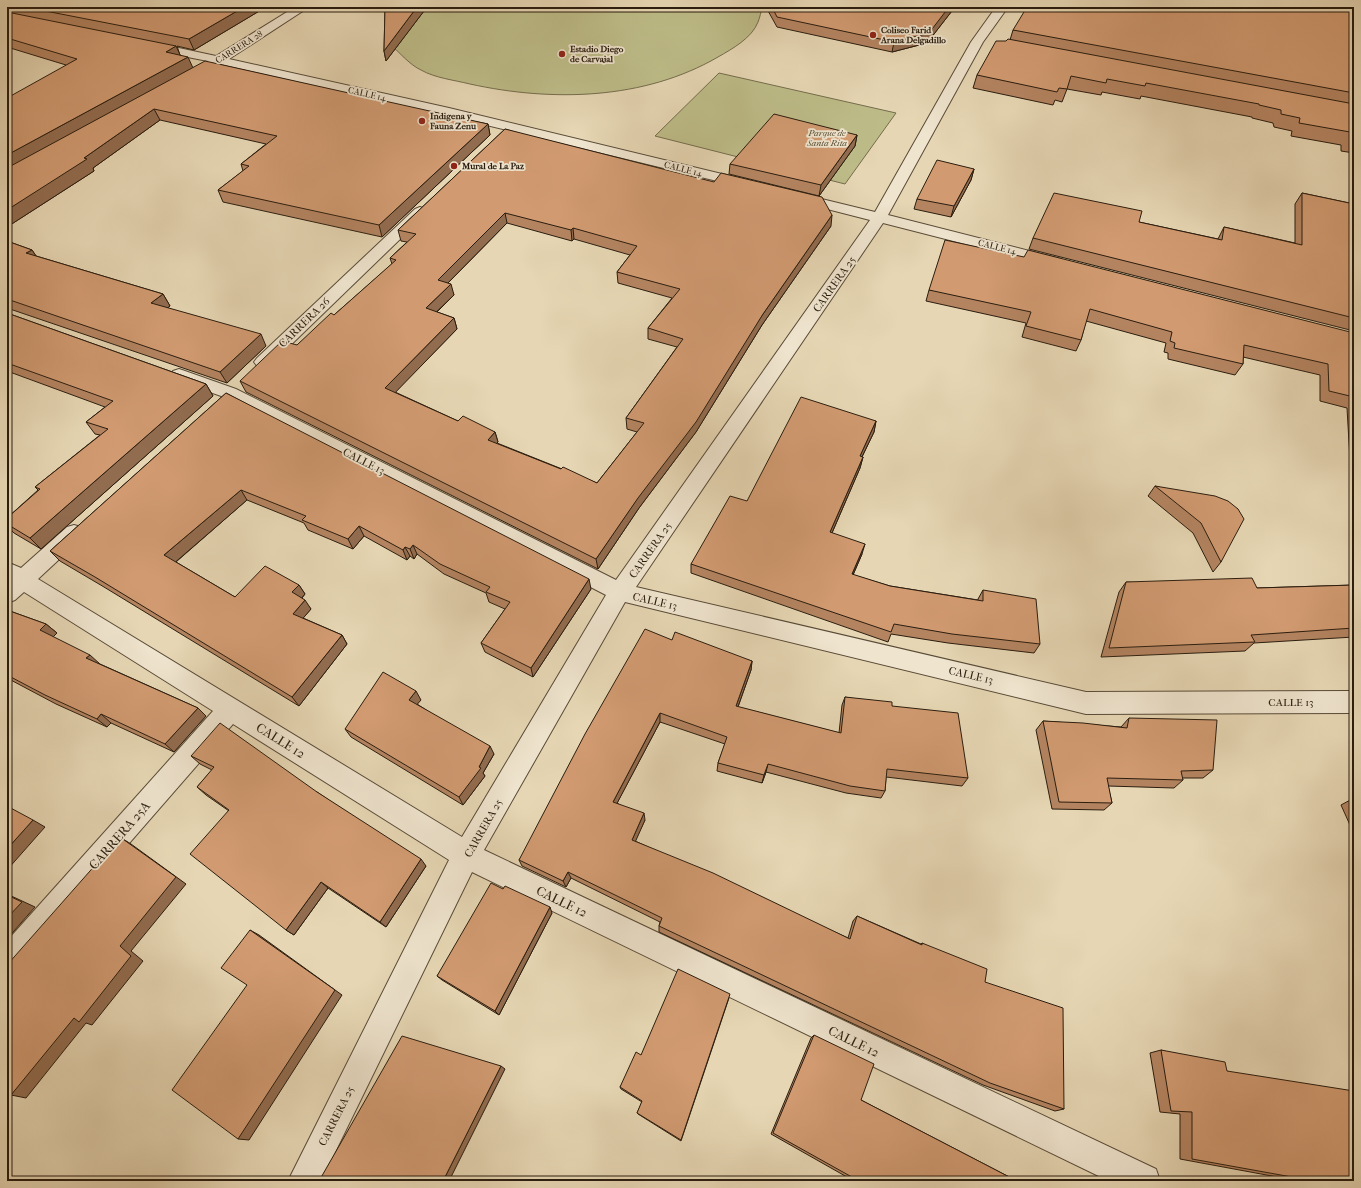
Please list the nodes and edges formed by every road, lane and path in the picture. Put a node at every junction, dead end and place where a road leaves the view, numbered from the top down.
1 (303, 7) edge
2 (1002, 7) edge
3 (136, 43) edge
4 (219, 60) junction
5 (198, 71) edge
6 (757, 187) edge
7 (780, 192) edge
8 (429, 203) edge
9 (880, 217) junction
10 (1071, 266) edge
11 (163, 369) edge
12 (235, 388) junction
13 (87, 521) edge
14 (12, 581) edge
15 (620, 592) junction
16 (1354, 702) edge
17 (231, 708) junction
18 (466, 855) junction
19 (7, 962) edge
20 (304, 1181) edge
21 (1144, 1181) edge

1 - 4 street, CARRERA 28
2 - 9 street, CARRERA 25
3 - 4 street, CALLE 14
4 - 5 street, CARRERA 28
4 - 6 street, CALLE 14
7 - 9 street, CALLE 14
8 - 12 street, CARRERA 26
9 - 10 street, CALLE 14
9 - 15 street, CARRERA 25
11 - 12 street, CALLE 13
12 - 15 street, CALLE 13
13 - 14 street
14 - 17 street, CALLE 12
15 - 16 street, CALLE 13
15 - 18 street, CARRERA 25
17 - 18 street, CALLE 12
17 - 19 street, CARRERA 25A
18 - 20 street, CARRERA 25
18 - 21 street, CALLE 12

